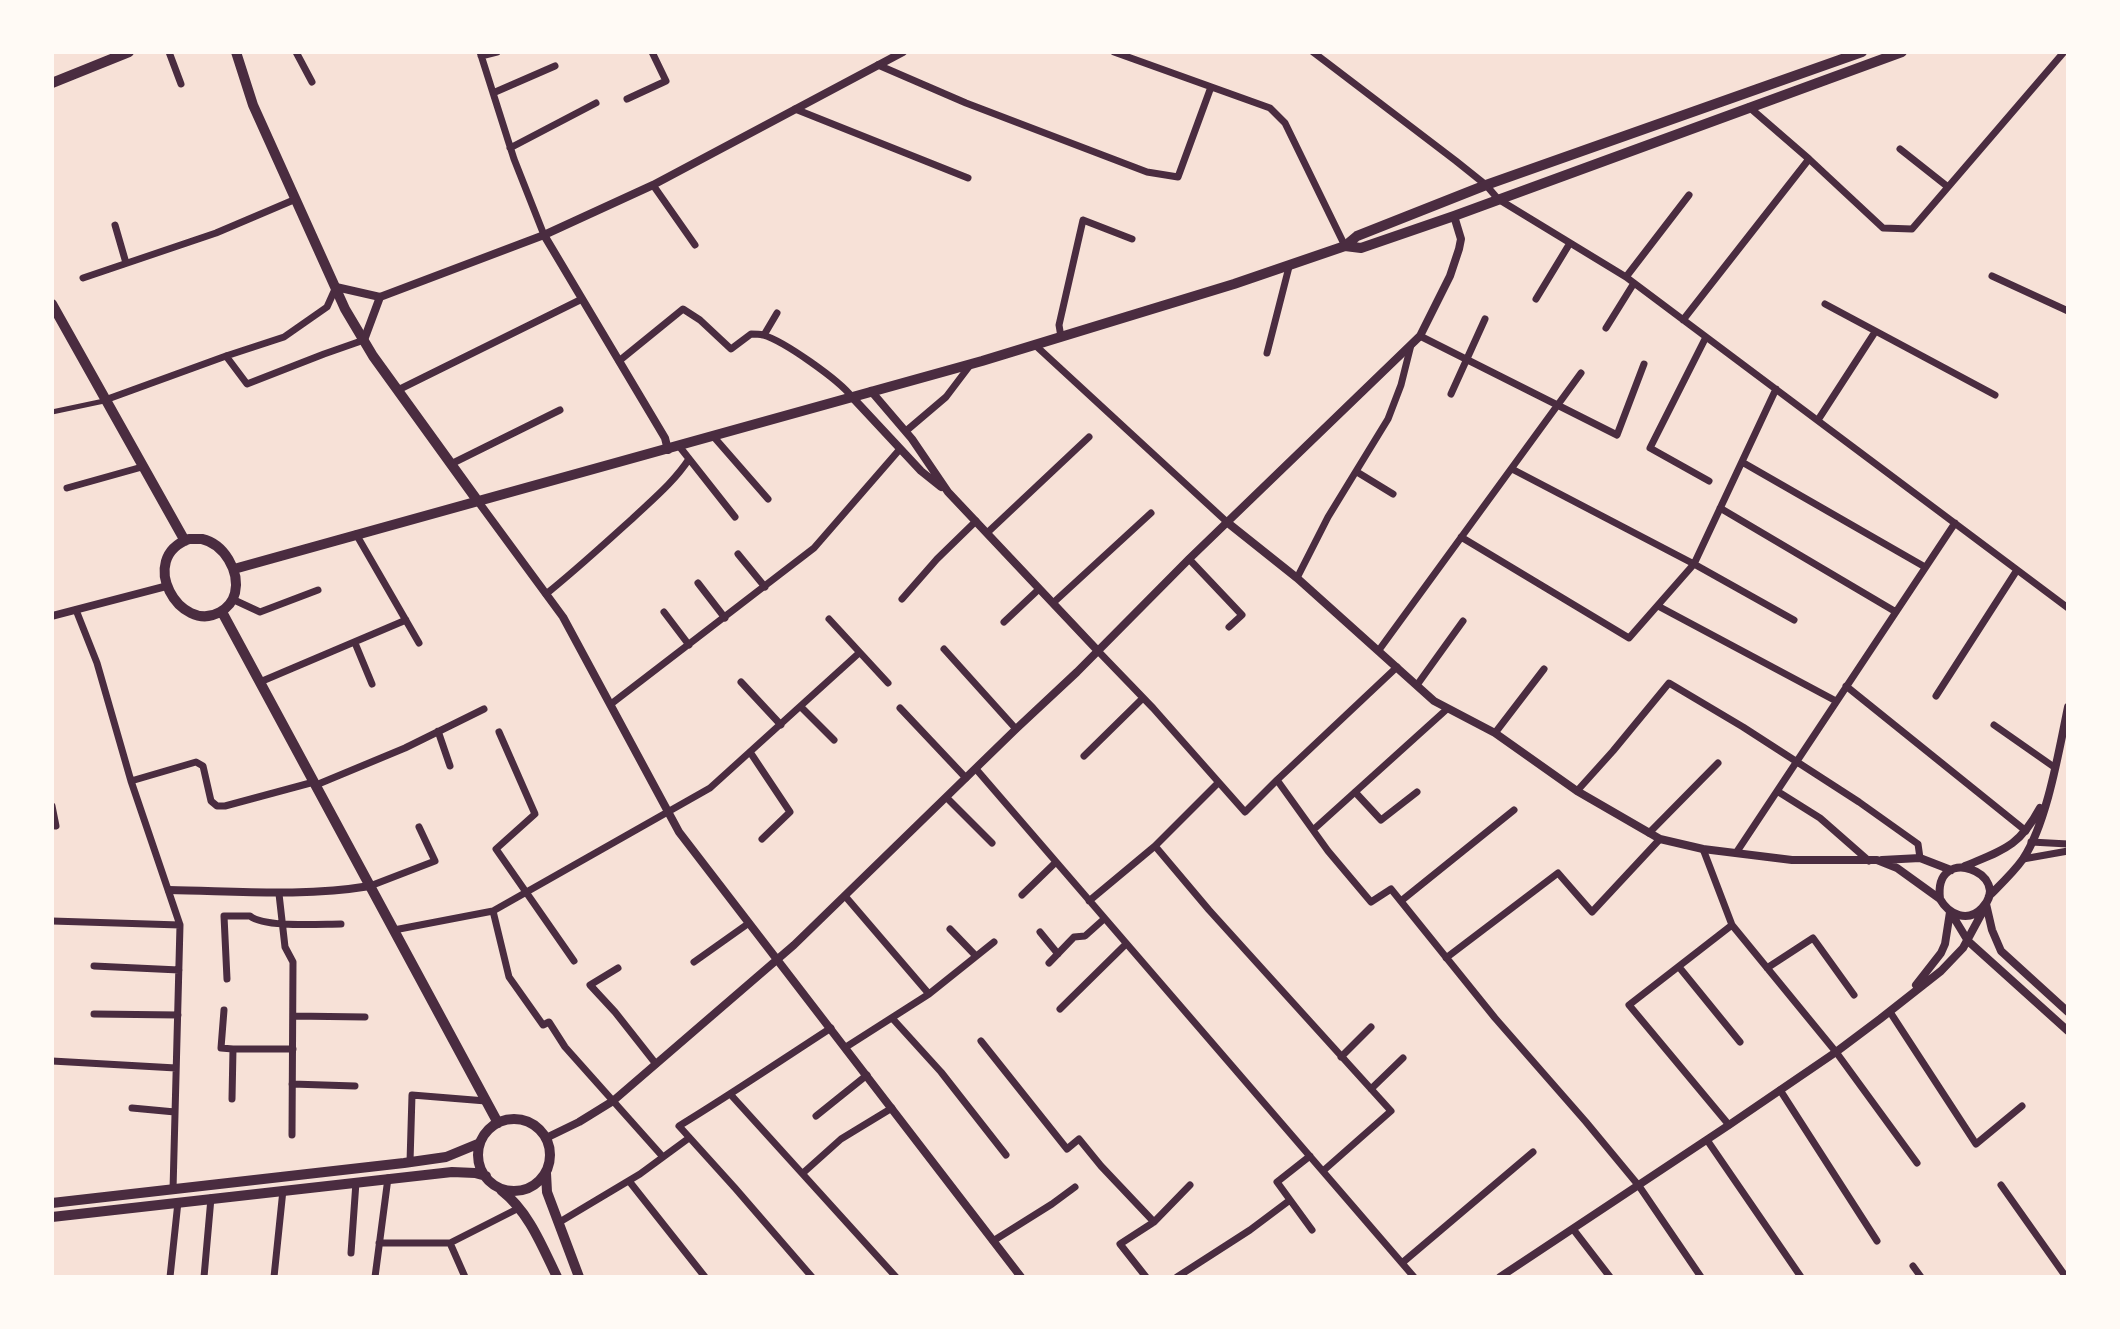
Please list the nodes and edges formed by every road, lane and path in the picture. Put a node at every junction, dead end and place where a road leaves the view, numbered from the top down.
1 (129, 52) edge
2 (169, 52) edge
3 (236, 52) edge
4 (296, 52) edge
5 (497, 52) edge
6 (652, 52) edge
7 (903, 52) edge
8 (1114, 52) edge
9 (1313, 52) edge
10 (1862, 52) edge
11 (1902, 52) edge
12 (2064, 52) edge
13 (480, 54) edge
14 (878, 65) junction
15 (555, 66) dead end
16 (312, 82) dead end
17 (52, 83) edge
18 (181, 84) dead end
19 (1211, 87) junction
20 (493, 93) junction
21 (627, 99) dead end
22 (596, 103) dead end
23 (1749, 107) junction
24 (795, 109) junction
25 (510, 148) junction
26 (1900, 149) dead end
27 (1809, 159) junction
28 (968, 178) dead end
29 (653, 185) junction
30 (1486, 185) junction
31 (1948, 187) junction
32 (1689, 195) dead end
33 (296, 199) junction
34 (1498, 199) junction
35 (1454, 216) junction
36 (115, 225) dead end
37 (544, 235) junction
38 (1132, 239) dead end
39 (1570, 243) junction
40 (695, 245) dead end
41 (1345, 246) junction
42 (126, 263) junction
43 (1289, 267) junction
44 (1992, 276) dead end
45 (1626, 277) junction
46 (83, 278) dead end
47 (1634, 283) junction
48 (336, 287) junction
49 (380, 297) junction
50 (582, 299) junction
51 (1536, 299) dead end
52 (52, 304) edge
53 (1825, 304) dead end
54 (2068, 311) edge
55 (777, 313) dead end
56 (1485, 319) dead end
57 (1683, 320) junction
58 (1606, 328) dead end
59 (1875, 332) junction
60 (764, 335) junction
61 (1420, 336) junction
62 (1061, 337) junction
63 (1706, 337) junction
64 (364, 340) junction
65 (1035, 345) junction
66 (1411, 345) junction
67 (1267, 353) dead end
68 (226, 356) junction
69 (1467, 358) junction
70 (619, 361) junction
71 (971, 364) junction
72 (1644, 364) dead end
73 (1581, 373) dead end
74 (1776, 389) junction
75 (398, 390) junction
76 (871, 391) junction
77 (1451, 394) dead end
78 (1995, 395) dead end
79 (852, 397) junction
80 (105, 400) junction
81 (1559, 404) junction
82 (560, 410) dead end
83 (52, 412) edge
84 (1818, 420) junction
85 (906, 431) junction
86 (713, 436) junction
87 (1089, 437) dead end
88 (679, 446) junction
89 (900, 449) junction
90 (668, 450) junction
91 (689, 459) junction
92 (1742, 462) junction
93 (451, 464) junction
94 (142, 467) junction
95 (1512, 469) junction
96 (1357, 472) junction
97 (1709, 481) dead end
98 (67, 488) dead end
99 (948, 492) junction
100 (1393, 494) dead end
101 (768, 499) dead end
102 (477, 500) junction
103 (1720, 508) junction
104 (1151, 513) dead end
105 (735, 517) dead end
106 (976, 521) junction
107 (1228, 523) junction
108 (1955, 523) junction
109 (987, 533) junction
110 (355, 534) junction
111 (1461, 537) junction
112 (185, 541) junction
113 (738, 554) dead end
114 (1189, 559) junction
115 (1694, 564) junction
116 (1925, 567) junction
117 (234, 569) junction
118 (2017, 570) junction
119 (1297, 578) junction
120 (698, 583) dead end
121 (167, 586) junction
122 (765, 587) junction
123 (1039, 589) junction
124 (318, 590) dead end
125 (546, 594) junction
126 (232, 599) junction
127 (902, 599) dead end
128 (1053, 603) junction
129 (1658, 606) junction
130 (2068, 608) edge
131 (76, 610) junction
132 (222, 612) junction
133 (664, 612) dead end
134 (1896, 612) junction
135 (52, 616) edge
136 (725, 618) junction
137 (829, 619) dead end
138 (406, 620) junction
139 (1794, 620) dead end
140 (1463, 621) dead end
141 (1004, 622) dead end
142 (1229, 627) dead end
143 (355, 643) junction
144 (419, 643) dead end
145 (689, 645) junction
146 (944, 649) dead end
147 (1379, 650) junction
148 (1098, 651) junction
149 (859, 653) junction
150 (1397, 667) junction
151 (1544, 669) dead end
152 (260, 682) junction
153 (741, 682) dead end
154 (888, 683) dead end
155 (372, 684) dead end
156 (1417, 685) junction
157 (1846, 686) junction
158 (1936, 696) dead end
159 (1143, 698) junction
160 (1836, 701) junction
161 (611, 704) junction
162 (801, 707) junction
163 (2068, 707) edge
164 (900, 708) dead end
165 (484, 709) dead end
166 (1447, 709) junction
167 (781, 725) junction
168 (1994, 725) dead end
169 (1016, 729) junction
170 (438, 731) junction
171 (499, 732) dead end
172 (1495, 733) junction
173 (834, 740) dead end
174 (750, 752) junction
175 (1084, 756) dead end
176 (1797, 761) junction
177 (1718, 763) dead end
178 (450, 766) dead end
179 (2054, 767) junction
180 (976, 769) junction
181 (966, 778) junction
182 (1277, 780) junction
183 (131, 781) junction
184 (1218, 783) junction
185 (315, 784) junction
186 (1577, 791) junction
187 (1777, 791) junction
188 (1355, 792) junction
189 (1417, 792) dead end
190 (2048, 794) junction
191 (947, 798) junction
192 (52, 806) edge
193 (1514, 810) dead end
194 (668, 812) junction
195 (56, 826) dead end
196 (419, 827) dead end
197 (1313, 830) junction
198 (2026, 831) junction
199 (1649, 833) junction
200 (762, 839) dead end
201 (1660, 839) junction
202 (2031, 842) junction
203 (992, 843) dead end
204 (2068, 844) edge
205 (1155, 846) junction
206 (1703, 849) junction
207 (2068, 851) edge
208 (1736, 853) junction
209 (1920, 858) junction
210 (2023, 859) junction
211 (1873, 861) junction
212 (1056, 862) junction
213 (1964, 866) junction
214 (1951, 870) junction
215 (370, 886) junction
216 (169, 890) junction
217 (526, 893) junction
218 (279, 894) junction
219 (1022, 895) dead end
220 (845, 896) junction
221 (1940, 899) junction
222 (1987, 900) junction
223 (1089, 901) junction
224 (1401, 901) junction
225 (493, 911) junction
226 (1950, 912) junction
227 (1104, 919) junction
228 (52, 921) edge
229 (749, 923) junction
230 (282, 924) junction
231 (341, 924) dead end
232 (180, 925) junction
233 (1732, 925) junction
234 (950, 929) dead end
235 (394, 930) junction
236 (1040, 932) dead end
237 (1968, 941) junction
238 (994, 942) dead end
239 (1126, 944) junction
240 (1058, 954) junction
241 (976, 956) junction
242 (1446, 958) junction
243 (777, 960) junction
244 (574, 961) dead end
245 (694, 962) dead end
246 (1049, 963) dead end
247 (94, 966) dead end
248 (1679, 967) junction
249 (618, 968) dead end
250 (1767, 968) junction
251 (179, 970) junction
252 (227, 979) dead end
253 (929, 994) junction
254 (1854, 995) dead end
255 (1906, 998) junction
256 (1060, 1009) dead end
257 (224, 1010) dead end
258 (1890, 1012) junction
259 (2068, 1012) edge
260 (94, 1014) dead end
261 (178, 1015) junction
262 (293, 1016) junction
263 (365, 1017) dead end
264 (892, 1018) junction
265 (1371, 1027) dead end
266 (831, 1028) junction
267 (2068, 1031) edge
268 (981, 1041) dead end
269 (1740, 1042) dead end
270 (846, 1047) junction
271 (233, 1049) junction
272 (293, 1049) junction
273 (1836, 1052) junction
274 (1341, 1057) junction
275 (1403, 1058) dead end
276 (52, 1061) edge
277 (656, 1064) junction
278 (176, 1068) junction
279 (867, 1075) junction
280 (292, 1084) junction
281 (355, 1086) dead end
282 (1371, 1089) junction
283 (1780, 1090) junction
284 (731, 1095) junction
285 (232, 1099) dead end
286 (486, 1101) junction
287 (613, 1101) junction
288 (2022, 1106) dead end
289 (132, 1108) dead end
290 (892, 1108) junction
291 (175, 1112) junction
292 (816, 1116) dead end
293 (498, 1123) junction
294 (1729, 1125) junction
295 (292, 1135) dead end
296 (546, 1138) junction
297 (689, 1138) junction
298 (1707, 1140) junction
299 (480, 1143) junction
300 (1533, 1152) dead end
301 (1006, 1155) dead end
302 (1310, 1156) junction
303 (663, 1157) junction
304 (410, 1162) junction
305 (1917, 1163) dead end
306 (1323, 1171) junction
307 (546, 1172) junction
308 (803, 1173) junction
309 (486, 1176) junction
310 (388, 1178) junction
311 (629, 1181) junction
312 (356, 1182) junction
313 (1190, 1185) dead end
314 (2001, 1185) dead end
315 (497, 1186) junction
316 (1639, 1186) junction
317 (1075, 1187) dead end
318 (173, 1190) junction
319 (283, 1190) junction
320 (211, 1198) junction
321 (1290, 1200) junction
322 (178, 1202) junction
323 (52, 1203) edge
324 (519, 1208) junction
325 (52, 1217) edge
326 (1154, 1222) junction
327 (558, 1223) junction
328 (1573, 1229) junction
329 (1312, 1230) dead end
330 (993, 1241) junction
331 (1877, 1241) dead end
332 (379, 1243) junction
333 (450, 1243) junction
334 (351, 1253) dead end
335 (1402, 1263) junction
336 (1913, 1266) dead end
337 (1142, 1276) edge
338 (170, 1277) edge
339 (204, 1277) edge
340 (274, 1277) edge
341 (375, 1277) edge
342 (465, 1277) edge
343 (557, 1277) edge
344 (579, 1277) edge
345 (705, 1277) edge
346 (812, 1277) edge
347 (896, 1277) edge
348 (1021, 1277) edge
349 (1177, 1277) edge
350 (1414, 1277) edge
351 (1500, 1277) edge
352 (1610, 1277) edge
353 (1701, 1277) edge
354 (1801, 1277) edge
355 (1921, 1277) edge
356 (2066, 1277) edge

1 - 17 main road
2 - 18 street
3 - 33 main road
4 - 16 street
5 - 13 street
6 - 21 street
7 - 14 street
8 - 19 street
9 - 30 street
10 - 30 main road
11 - 23 main road
12 - 31 street
13 - 20 street
14 - 19 street
14 - 24 street
15 - 20 street
19 - 41 street
20 - 25 street
22 - 25 street
23 - 27 street
23 - 34 main road
24 - 28 street
24 - 29 street
25 - 37 street
26 - 31 street
27 - 31 street
27 - 57 street
29 - 37 street
29 - 40 street
30 - 34 street
30 - 41 main road
32 - 45 street
33 - 42 street
33 - 48 main road
34 - 35 main road
34 - 39 street
35 - 41 main road
35 - 61 street
36 - 42 street
37 - 49 street
37 - 50 street
38 - 62 street
39 - 45 street
39 - 51 street
41 - 43 main road
42 - 46 street
43 - 62 main road
43 - 67 street
44 - 54 street
45 - 47 street
47 - 57 street
47 - 58 street
48 - 49 street
48 - 64 main road
48 - 68 street
49 - 64 street
50 - 70 street
50 - 75 street
52 - 80 main road
53 - 59 street
55 - 60 street
56 - 69 street
57 - 63 street
59 - 78 street
59 - 84 street
60 - 70 street
60 - 79 street
61 - 66 street
61 - 69 street
62 - 65 main road
63 - 74 street
63 - 97 street
64 - 68 street
64 - 75 main road
65 - 71 main road
65 - 107 street
66 - 96 street
66 - 107 street
68 - 80 street
69 - 77 street
69 - 81 street
70 - 90 street
71 - 76 main road
71 - 85 street
72 - 81 street
73 - 81 street
74 - 84 street
74 - 92 street
75 - 93 main road
76 - 79 main road
76 - 85 street
79 - 86 main road
79 - 89 street
80 - 83 street
80 - 94 main road
81 - 95 street
82 - 93 street
84 - 108 street
85 - 99 street
86 - 88 main road
86 - 101 street
87 - 109 street
88 - 90 main road
88 - 91 street
89 - 99 street
89 - 122 street
90 - 102 main road
91 - 105 street
91 - 125 street
92 - 103 street
92 - 116 street
93 - 102 main road
94 - 98 street
94 - 112 main road
95 - 111 street
95 - 115 street
96 - 100 street
96 - 119 street
99 - 106 street
102 - 110 main road
102 - 125 street
103 - 115 street
103 - 134 street
104 - 128 street
106 - 109 street
106 - 127 street
107 - 114 street
107 - 119 street
108 - 116 street
108 - 118 street
109 - 123 street
110 - 117 main road
110 - 138 street
111 - 129 street
111 - 147 street
112 - 117 main road
112 - 121 main road
113 - 122 street
114 - 142 street
114 - 148 street
115 - 129 street
115 - 139 street
116 - 134 street
117 - 126 main road
118 - 130 street
118 - 158 street
119 - 147 street
120 - 136 street
121 - 131 street
121 - 132 main road
122 - 136 street
123 - 128 street
123 - 141 street
124 - 126 street
125 - 161 street
126 - 132 main road
128 - 148 street
129 - 160 street
131 - 135 street
131 - 183 street
132 - 152 main road
133 - 145 street
134 - 157 street
136 - 145 street
137 - 149 street
138 - 143 street
138 - 144 street
140 - 156 street
143 - 152 street
143 - 155 street
145 - 161 street
146 - 169 street
147 - 150 street
148 - 159 street
148 - 169 street
149 - 154 street
149 - 162 street
150 - 156 street
150 - 182 street
151 - 172 street
152 - 185 main road
153 - 167 street
156 - 166 street
157 - 160 street
157 - 198 street
159 - 175 street
159 - 184 street
160 - 176 street
161 - 194 street
162 - 167 street
162 - 173 street
163 - 179 street
164 - 181 street
165 - 170 street
166 - 172 street
166 - 188 street
167 - 174 street
168 - 179 street
169 - 180 street
170 - 178 street
170 - 185 street
171 - 217 street
172 - 186 street
174 - 194 street
174 - 200 street
176 - 186 street
176 - 187 street
176 - 209 street
177 - 199 street
179 - 190 street
180 - 181 street
180 - 212 street
181 - 191 street
182 - 184 street
182 - 197 street
183 - 185 street
183 - 216 street
184 - 205 street
185 - 215 main road
186 - 199 street
187 - 208 street
187 - 211 street
188 - 189 street
188 - 197 street
190 - 198 street
190 - 202 street
191 - 203 street
191 - 220 street
192 - 195 street
193 - 224 street
194 - 217 street
194 - 229 street
196 - 215 street
197 - 224 street
198 - 213 street
199 - 201 street
201 - 206 street
201 - 242 street
202 - 204 street
202 - 210 street
205 - 223 street
205 - 274 street
206 - 208 street
206 - 233 street
207 - 210 street
208 - 211 street
209 - 211 street
209 - 214 street
210 - 222 street
211 - 221 street
212 - 219 street
212 - 223 street
213 - 214 street
213 - 222 street
214 - 221 street
215 - 218 street
215 - 235 main road
216 - 218 street
216 - 232 street
217 - 225 street
217 - 244 street
218 - 230 street
220 - 243 street
220 - 253 street
221 - 226 street
222 - 226 street
222 - 237 street
222 - 259 street
223 - 227 street
224 - 242 street
225 - 235 street
225 - 287 street
226 - 237 street
226 - 255 street
227 - 239 street
227 - 240 street
228 - 232 street
229 - 243 street
229 - 245 street
230 - 231 street
230 - 252 street
230 - 262 street
232 - 251 street
233 - 248 street
233 - 250 street
234 - 241 street
235 - 286 main road
236 - 240 street
237 - 255 street
237 - 267 street
238 - 241 street
239 - 256 street
239 - 302 street
240 - 246 street
241 - 253 street
242 - 316 street
243 - 266 street
243 - 277 street
247 - 251 street
248 - 269 street
248 - 294 street
249 - 277 street
250 - 254 street
250 - 273 street
251 - 261 street
253 - 264 street
255 - 258 street
257 - 271 street
258 - 273 street
258 - 288 street
260 - 261 street
261 - 278 street
262 - 263 street
262 - 272 street
264 - 270 street
264 - 301 street
265 - 274 street
266 - 270 street
266 - 284 street
268 - 326 street
270 - 279 street
271 - 272 street
271 - 285 street
272 - 280 street
273 - 283 street
273 - 305 street
274 - 282 street
275 - 282 street
276 - 278 street
277 - 287 street
278 - 291 street
279 - 290 street
279 - 292 street
280 - 281 street
280 - 295 street
282 - 306 street
283 - 294 street
283 - 331 street
284 - 297 street
284 - 308 street
286 - 293 main road
286 - 304 street
287 - 296 street
287 - 303 street
289 - 291 street
290 - 308 street
290 - 330 street
291 - 318 street
293 - 296 main road
293 - 299 main road
294 - 298 street
296 - 307 main road
297 - 303 street
297 - 346 street
298 - 316 street
298 - 354 street
299 - 304 main road
299 - 309 main road
300 - 335 street
302 - 306 street
302 - 321 street
303 - 311 street
304 - 318 main road
306 - 335 street
307 - 315 main road
307 - 327 main road
308 - 347 street
309 - 310 main road
309 - 315 main road
310 - 312 main road
310 - 332 street
311 - 327 street
311 - 345 street
312 - 319 main road
312 - 334 street
313 - 326 street
314 - 356 street
315 - 324 main road
316 - 328 street
316 - 353 street
317 - 330 street
318 - 323 main road
319 - 320 main road
319 - 340 street
320 - 322 main road
320 - 339 street
321 - 329 street
321 - 349 street
322 - 325 main road
322 - 338 street
324 - 333 street
324 - 343 main road
326 - 337 street
327 - 344 main road
328 - 351 street
328 - 352 street
330 - 348 street
332 - 333 street
332 - 341 street
333 - 342 street
335 - 350 street
336 - 355 street

